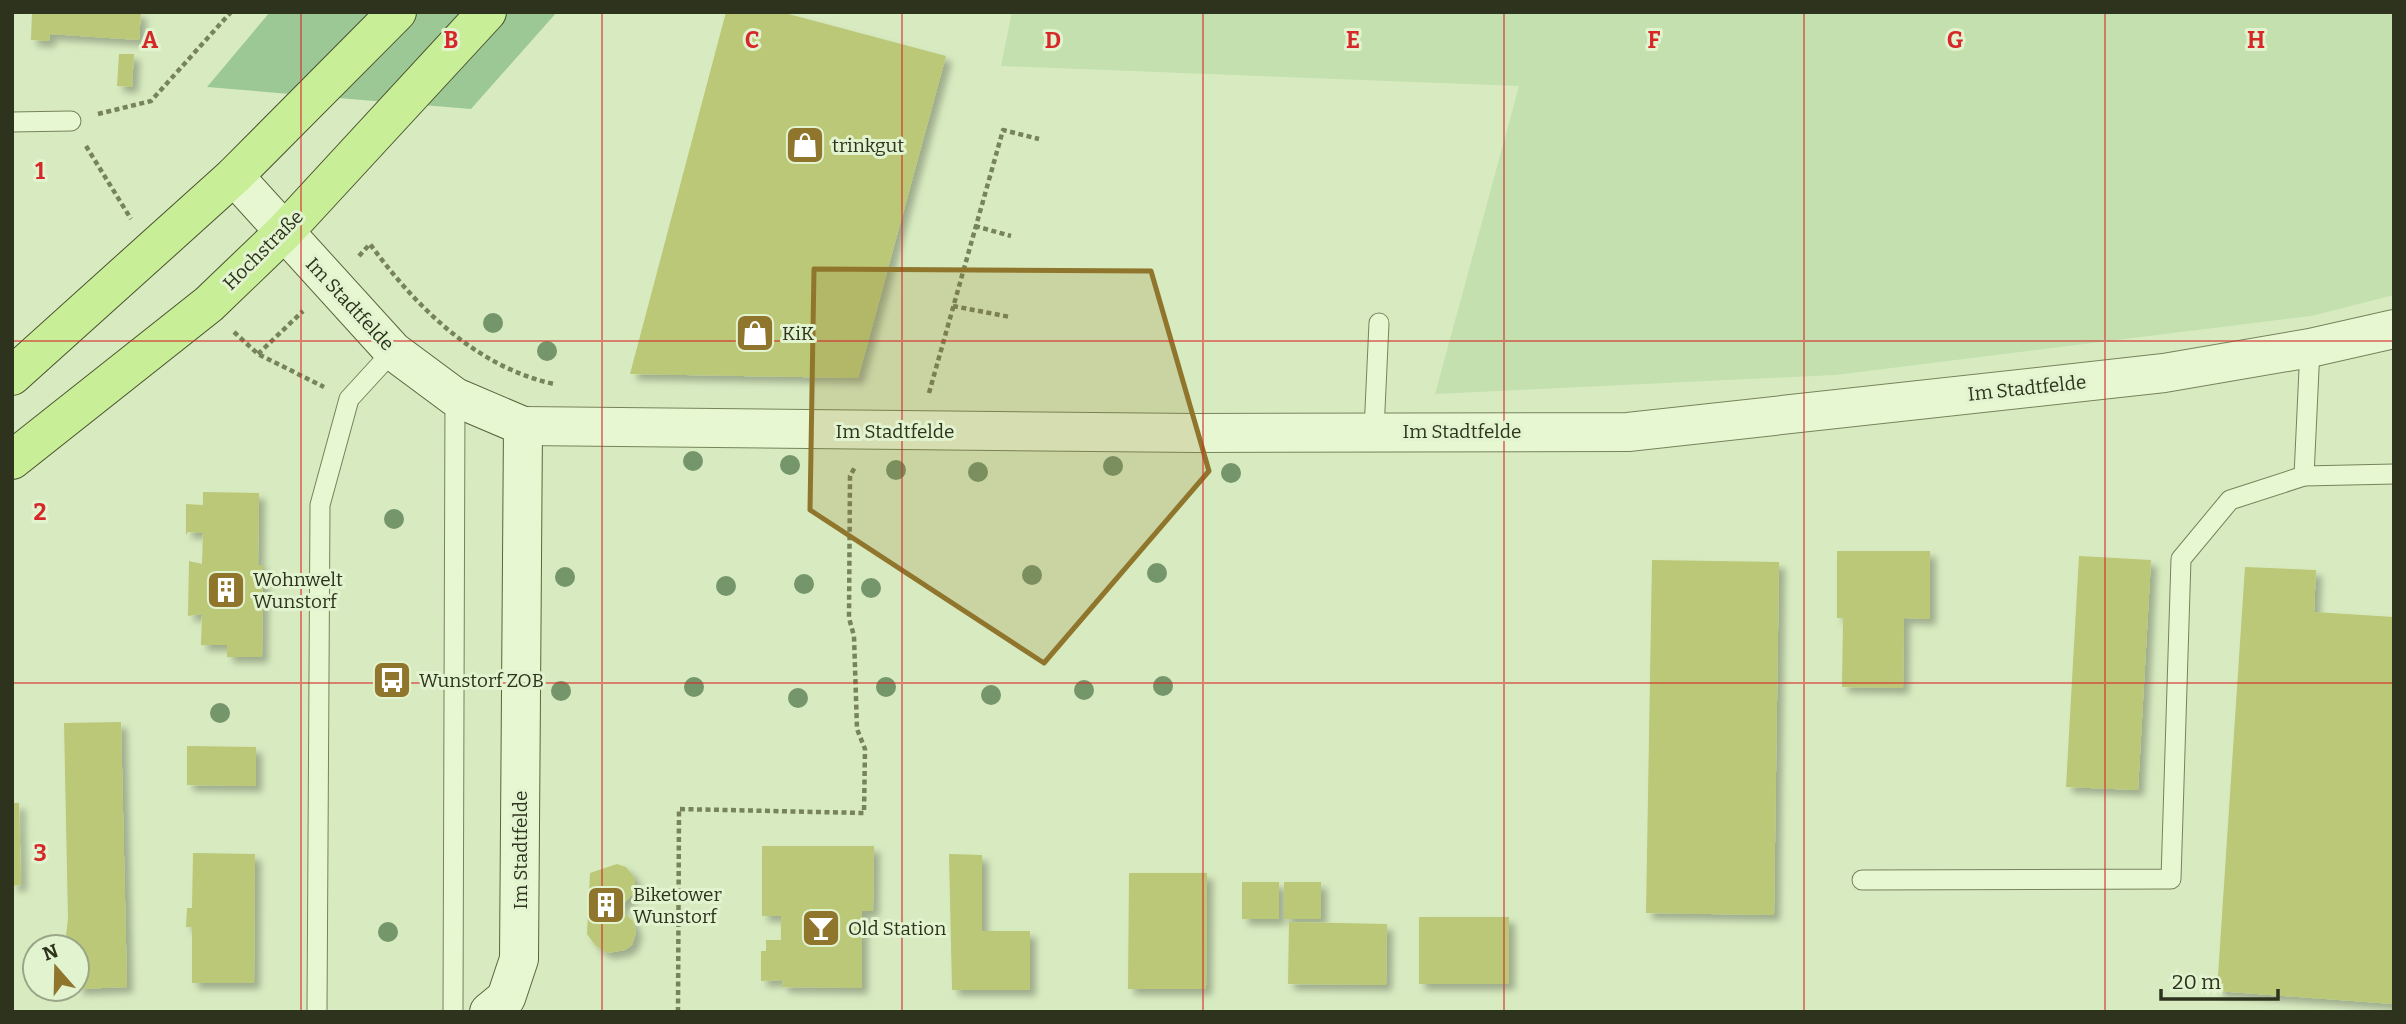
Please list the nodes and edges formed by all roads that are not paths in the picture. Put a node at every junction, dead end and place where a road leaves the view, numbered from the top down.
1 (397, 12) edge
2 (487, 12) edge
3 (71, 121) road end
4 (12, 122) edge
5 (234, 176) junction
6 (284, 232) junction
7 (1379, 323) dead end
8 (2394, 329) edge
9 (2310, 348) junction
10 (393, 351) junction
11 (12, 376) edge
12 (455, 397) junction
13 (523, 426) junction
14 (1374, 431) junction
15 (12, 460) edge
16 (2394, 474) edge
17 (2304, 476) junction
18 (1862, 880) dead end
19 (317, 1012) edge
20 (453, 1012) edge
21 (489, 1012) edge

1 - 5 main road
2 - 6 main road, Hochstraße
3 - 4 lane
5 - 6 street, Im Stadtfelde
5 - 11 main road
6 - 10 street, Im Stadtfelde
6 - 15 main road, Hochstraße
7 - 14 lane
8 - 9 street, Im Stadtfelde
9 - 14 street, Im Stadtfelde
9 - 17 lane
10 - 12 street, Im Stadtfelde
10 - 19 lane
12 - 13 street, Im Stadtfelde
12 - 20 lane
13 - 14 street, Im Stadtfelde
13 - 21 street, Im Stadtfelde
16 - 17 lane
17 - 18 lane

